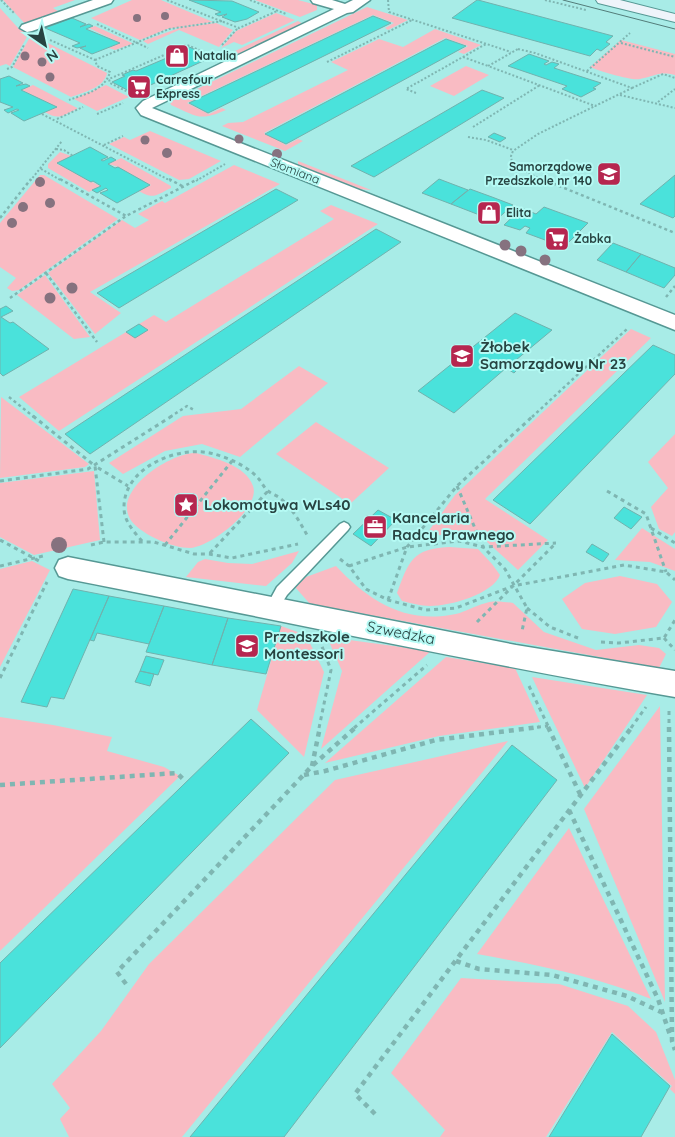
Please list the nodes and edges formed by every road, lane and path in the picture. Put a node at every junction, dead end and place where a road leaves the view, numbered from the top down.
1 (106, 0) edge
2 (167, 0) edge
3 (250, 0) edge
4 (318, 0) edge
5 (363, 0) edge
6 (388, 0) edge
7 (603, 0) edge
8 (636, 0) edge
9 (348, 9) junction
10 (675, 10) edge
11 (71, 13) junction
12 (675, 18) edge
13 (413, 20) junction
14 (223, 21) junction
15 (238, 28) junction
16 (30, 30) junction
17 (630, 33) dead end
18 (137, 42) junction
19 (620, 43) junction
20 (486, 44) junction
21 (148, 48) dead end
22 (218, 50) dead end
23 (511, 52) junction
24 (212, 55) dead end
25 (464, 57) junction
26 (675, 58) edge
27 (95, 60) junction
28 (332, 64) dead end
29 (488, 66) junction
30 (7, 69) dead end
31 (587, 72) junction
32 (675, 78) edge
33 (109, 79) junction
34 (540, 85) junction
35 (632, 88) junction
36 (675, 89) edge
37 (416, 93) dead end
38 (620, 94) junction
39 (137, 96) dead end
40 (69, 100) dead end
41 (657, 102) junction
42 (595, 106) junction
43 (84, 108) dead end
44 (675, 108) edge
45 (42, 114) dead end
46 (56, 120) junction
47 (479, 130) dead end
48 (123, 136) dead end
49 (468, 137) dead end
50 (62, 141) dead end
51 (104, 145) junction
52 (56, 149) junction
53 (514, 150) junction
54 (243, 151) junction
55 (73, 156) dead end
56 (40, 168) junction
57 (184, 187) junction
58 (126, 216) junction
59 (0, 218) edge
60 (675, 233) edge
61 (46, 273) junction
62 (10, 298) dead end
63 (649, 313) junction
64 (675, 323) edge
65 (97, 342) dead end
66 (9, 397) dead end
67 (194, 410) dead end
68 (232, 461) junction
69 (94, 466) junction
70 (0, 481) edge
71 (128, 486) junction
72 (456, 486) junction
73 (268, 490) junction
74 (607, 491) dead end
75 (344, 528) dead end
76 (651, 528) junction
77 (0, 540) edge
78 (142, 540) junction
79 (310, 541) junction
80 (104, 542) junction
81 (675, 543) edge
82 (87, 546) dead end
83 (164, 546) junction
84 (326, 547) junction
85 (483, 547) junction
86 (407, 548) junction
87 (209, 554) junction
88 (34, 558) junction
89 (0, 566) edge
90 (53, 569) junction
91 (666, 572) junction
92 (675, 580) edge
93 (513, 586) junction
94 (388, 600) junction
95 (272, 607) junction
96 (527, 608) junction
97 (305, 614) junction
98 (675, 620) edge
99 (664, 638) junction
100 (583, 640) dead end
101 (600, 642) dead end
102 (456, 644) junction
103 (675, 650) edge
104 (516, 657) junction
105 (0, 678) edge
106 (672, 694) edge
107 (651, 700) dead end
108 (548, 726) junction
109 (312, 766) junction
110 (304, 775) junction
111 (186, 782) dead end
112 (0, 784) edge
113 (580, 794) junction
114 (569, 810) junction
115 (456, 961) junction
116 (126, 984) dead end
117 (662, 1012) junction
118 (672, 1041) junction
119 (675, 1050) edge
120 (375, 1114) dead end

1 - 11 street
2 - 14 path
3 - 15 path
4 - 9 street
5 - 9 street, Słomiana
6 - 13 path
7 - 12 main road
8 - 10 main road
9 - 54 street, Słomiana
11 - 16 street
11 - 18 path
13 - 20 path
13 - 28 path
14 - 15 path
14 - 18 path
15 - 22 path
16 - 27 path
16 - 30 path
17 - 19 path
18 - 21 path
18 - 27 path
19 - 26 path
19 - 31 path
20 - 23 path
20 - 25 path
23 - 29 path
23 - 31 path
24 - 33 path
25 - 29 path
25 - 37 path
27 - 33 path
29 - 34 path
31 - 35 path
32 - 35 path
33 - 39 path
33 - 40 path
34 - 42 path
34 - 47 path
35 - 38 path
36 - 41 path
38 - 41 path
38 - 42 path
41 - 44 path
42 - 53 path
43 - 46 path
45 - 46 path
46 - 51 path
48 - 51 path
49 - 53 path
50 - 52 path
51 - 57 path
52 - 55 path
52 - 56 path
53 - 60 path
54 - 57 path
54 - 63 street, Słomiana
56 - 58 path
56 - 59 path
57 - 58 path
58 - 61 path
61 - 62 path
61 - 65 path
63 - 64 street, Słomiana
63 - 72 path
66 - 69 path
67 - 69 path
68 - 71 path
68 - 73 path
68 - 83 path
69 - 70 path
69 - 71 path
69 - 80 path
71 - 78 path
72 - 85 path
72 - 86 path
73 - 79 path
73 - 87 path
74 - 76 path
75 - 84 lane
76 - 81 path
76 - 91 path
77 - 88 path
78 - 80 path
78 - 83 path
79 - 84 path
79 - 87 path
80 - 82 path
83 - 87 path
84 - 95 lane
85 - 86 path
85 - 93 path
85 - 93 path
86 - 94 path
86 - 94 path
88 - 89 path
88 - 90 path
90 - 95 street, Szwedzka
90 - 105 path
91 - 92 path
91 - 93 path
93 - 94 path
93 - 96 path
93 - 102 path
95 - 97 street, Szwedzka
96 - 100 path
96 - 104 path
97 - 102 street, Szwedzka
97 - 109 path
98 - 99 path
99 - 101 path
99 - 103 path
102 - 104 street, Szwedzka
102 - 109 path
104 - 106 street, Szwedzka
104 - 108 path
106 - 118 path
107 - 113 path
108 - 110 path
108 - 113 path
109 - 110 path
110 - 116 path
111 - 112 path
113 - 114 path
114 - 115 path
114 - 117 path
115 - 117 path
115 - 120 path
117 - 118 path
118 - 119 path

